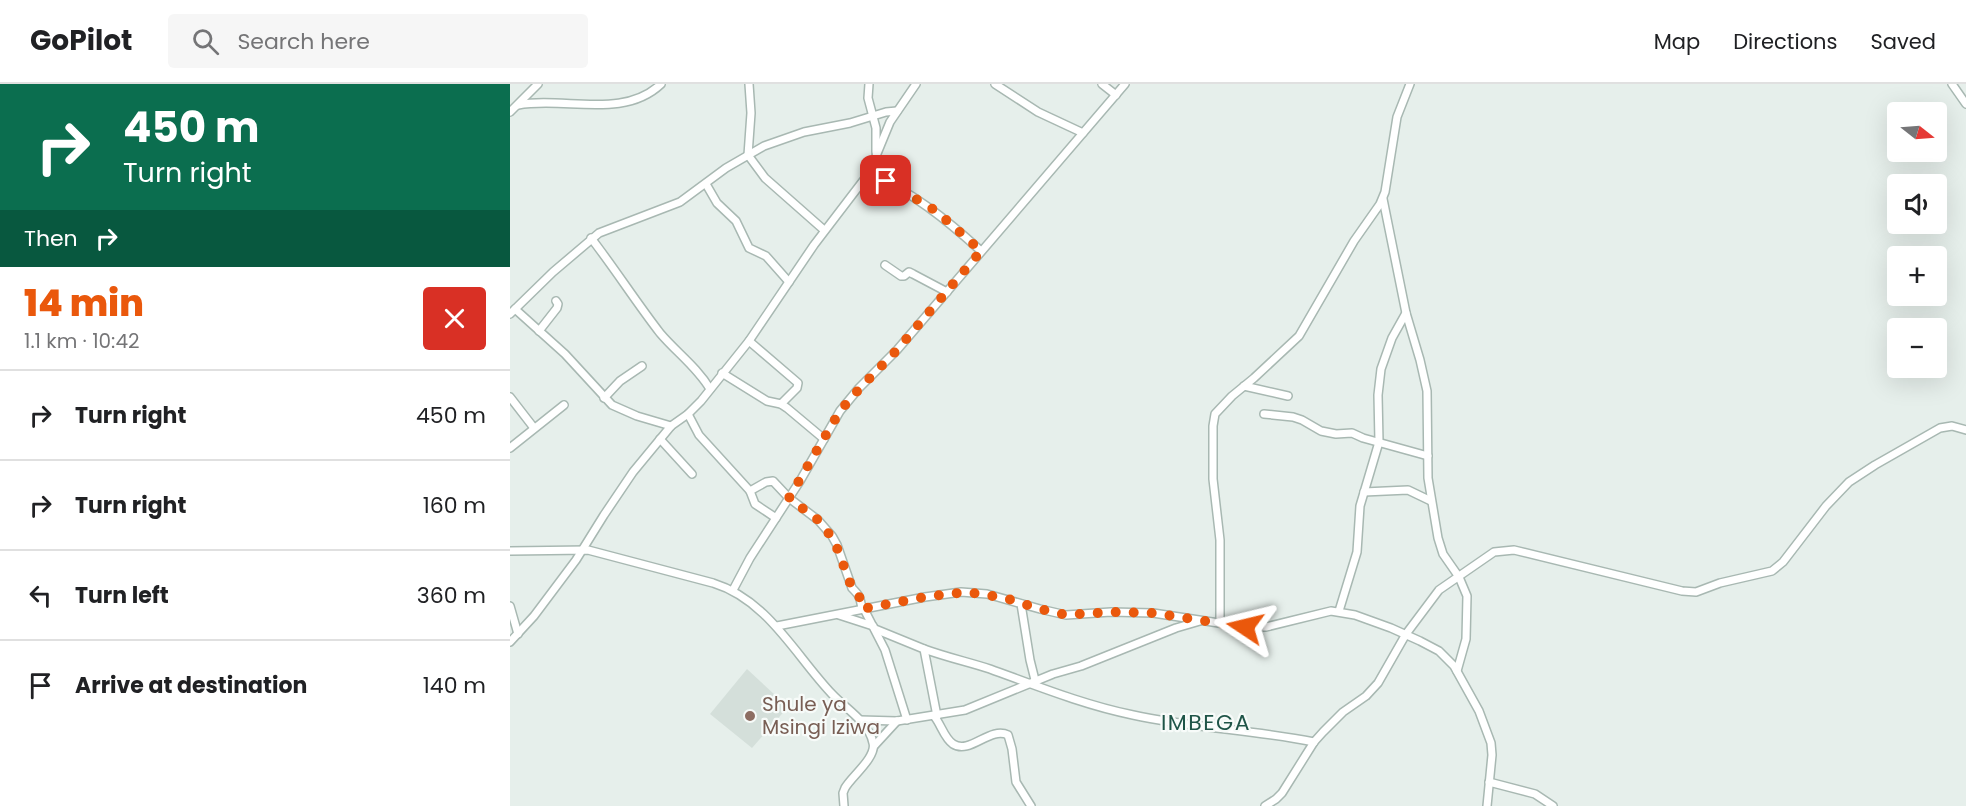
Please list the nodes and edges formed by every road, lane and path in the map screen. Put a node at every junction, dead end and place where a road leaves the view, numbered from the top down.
1 (538, 84) edge
2 (661, 84) edge
3 (749, 84) edge
4 (868, 84) edge
5 (916, 84) edge
6 (995, 84) edge
7 (1102, 84) edge
8 (1125, 84) edge
9 (1410, 84) edge
10 (1952, 84) edge
11 (1116, 95) junction
12 (1966, 104) edge
13 (518, 105) junction
14 (897, 111) junction
15 (510, 112) edge
16 (872, 117) junction
17 (1083, 133) junction
18 (748, 155) junction
19 (877, 157) junction
20 (869, 173) junction
21 (706, 184) junction
22 (1383, 198) junction
23 (824, 230) junction
24 (591, 238) junction
25 (981, 251) junction
26 (885, 265) dead end
27 (789, 282) junction
28 (946, 292) junction
29 (556, 301) dead end
30 (513, 309) edge
31 (1406, 313) junction
32 (539, 331) junction
33 (749, 341) junction
34 (642, 366) dead end
35 (722, 373) junction
36 (1244, 386) junction
37 (710, 389) junction
38 (1288, 396) dead end
39 (510, 397) edge
40 (604, 398) junction
41 (781, 404) junction
42 (564, 405) dead end
43 (688, 414) junction
44 (1264, 414) dead end
45 (671, 426) junction
46 (534, 428) junction
47 (1966, 430) edge
48 (660, 439) junction
49 (824, 439) junction
50 (1378, 442) junction
51 (510, 448) edge
52 (1428, 456) junction
53 (692, 474) dead end
54 (750, 490) junction
55 (1364, 492) junction
56 (789, 498) junction
57 (1431, 501) junction
58 (776, 518) junction
59 (584, 549) junction
60 (510, 551) edge
61 (1459, 577) junction
62 (733, 590) junction
63 (1021, 604) junction
64 (510, 606) edge
65 (863, 609) junction
66 (1339, 611) junction
67 (836, 614) junction
68 (1202, 620) junction
69 (1220, 623) junction
70 (777, 626) junction
71 (874, 627) junction
72 (518, 634) junction
73 (1406, 634) junction
74 (510, 642) edge
75 (924, 649) junction
76 (1457, 671) junction
77 (1034, 685) junction
78 (935, 716) junction
79 (860, 720) junction
80 (907, 720) junction
81 (897, 721) junction
82 (1314, 742) junction
83 (874, 746) junction
84 (1489, 782) junction
85 (844, 806) edge
86 (1031, 806) edge
87 (1265, 806) edge
88 (1487, 806) edge
89 (1553, 806) edge

1 - 13 street
2 - 13 street
3 - 18 street
4 - 16 street
5 - 14 street
6 - 17 street
7 - 11 street
8 - 11 street
9 - 22 street
10 - 12 street
11 - 17 street
13 - 15 street
14 - 16 street
14 - 19 street
16 - 18 street
16 - 19 street
17 - 25 street
18 - 21 street
18 - 23 street
19 - 20 street
20 - 23 street
20 - 25 street
21 - 24 street
21 - 27 street
22 - 31 street
22 - 36 street
23 - 27 street
24 - 30 street
24 - 37 street
25 - 28 street
26 - 28 street
27 - 33 street
28 - 49 street
29 - 32 street
30 - 32 street
31 - 50 street
31 - 52 street
32 - 40 street
33 - 35 street
33 - 41 street
34 - 40 street
35 - 37 street
35 - 41 street
36 - 38 street
36 - 69 street
37 - 43 street
39 - 46 street
40 - 45 street
41 - 49 street
42 - 46 street
43 - 45 street
43 - 54 street
44 - 50 street
45 - 48 street
46 - 51 street
47 - 61 street
48 - 53 street
48 - 59 street
49 - 56 street
50 - 52 street
50 - 55 street
52 - 57 street
54 - 56 street
54 - 58 street
55 - 57 street
55 - 66 street
56 - 58 street
56 - 65 street
57 - 61 street
58 - 62 street
59 - 60 street
59 - 62 street
59 - 72 street
61 - 73 street
61 - 76 street
62 - 70 street
63 - 65 street
63 - 68 street
63 - 77 street
64 - 72 street
65 - 67 street
65 - 71 street
66 - 69 street
66 - 73 street
67 - 70 street
67 - 71 street
68 - 69 street
68 - 77 street
70 - 79 street
71 - 75 street
71 - 80 street
72 - 74 street
73 - 76 street
73 - 82 street
75 - 77 street
75 - 78 street
76 - 84 street
77 - 78 street
77 - 82 street
78 - 80 street
78 - 86 street
79 - 81 street
79 - 83 street
80 - 81 street
81 - 83 street
82 - 87 street
83 - 85 street
84 - 88 street
84 - 89 street

